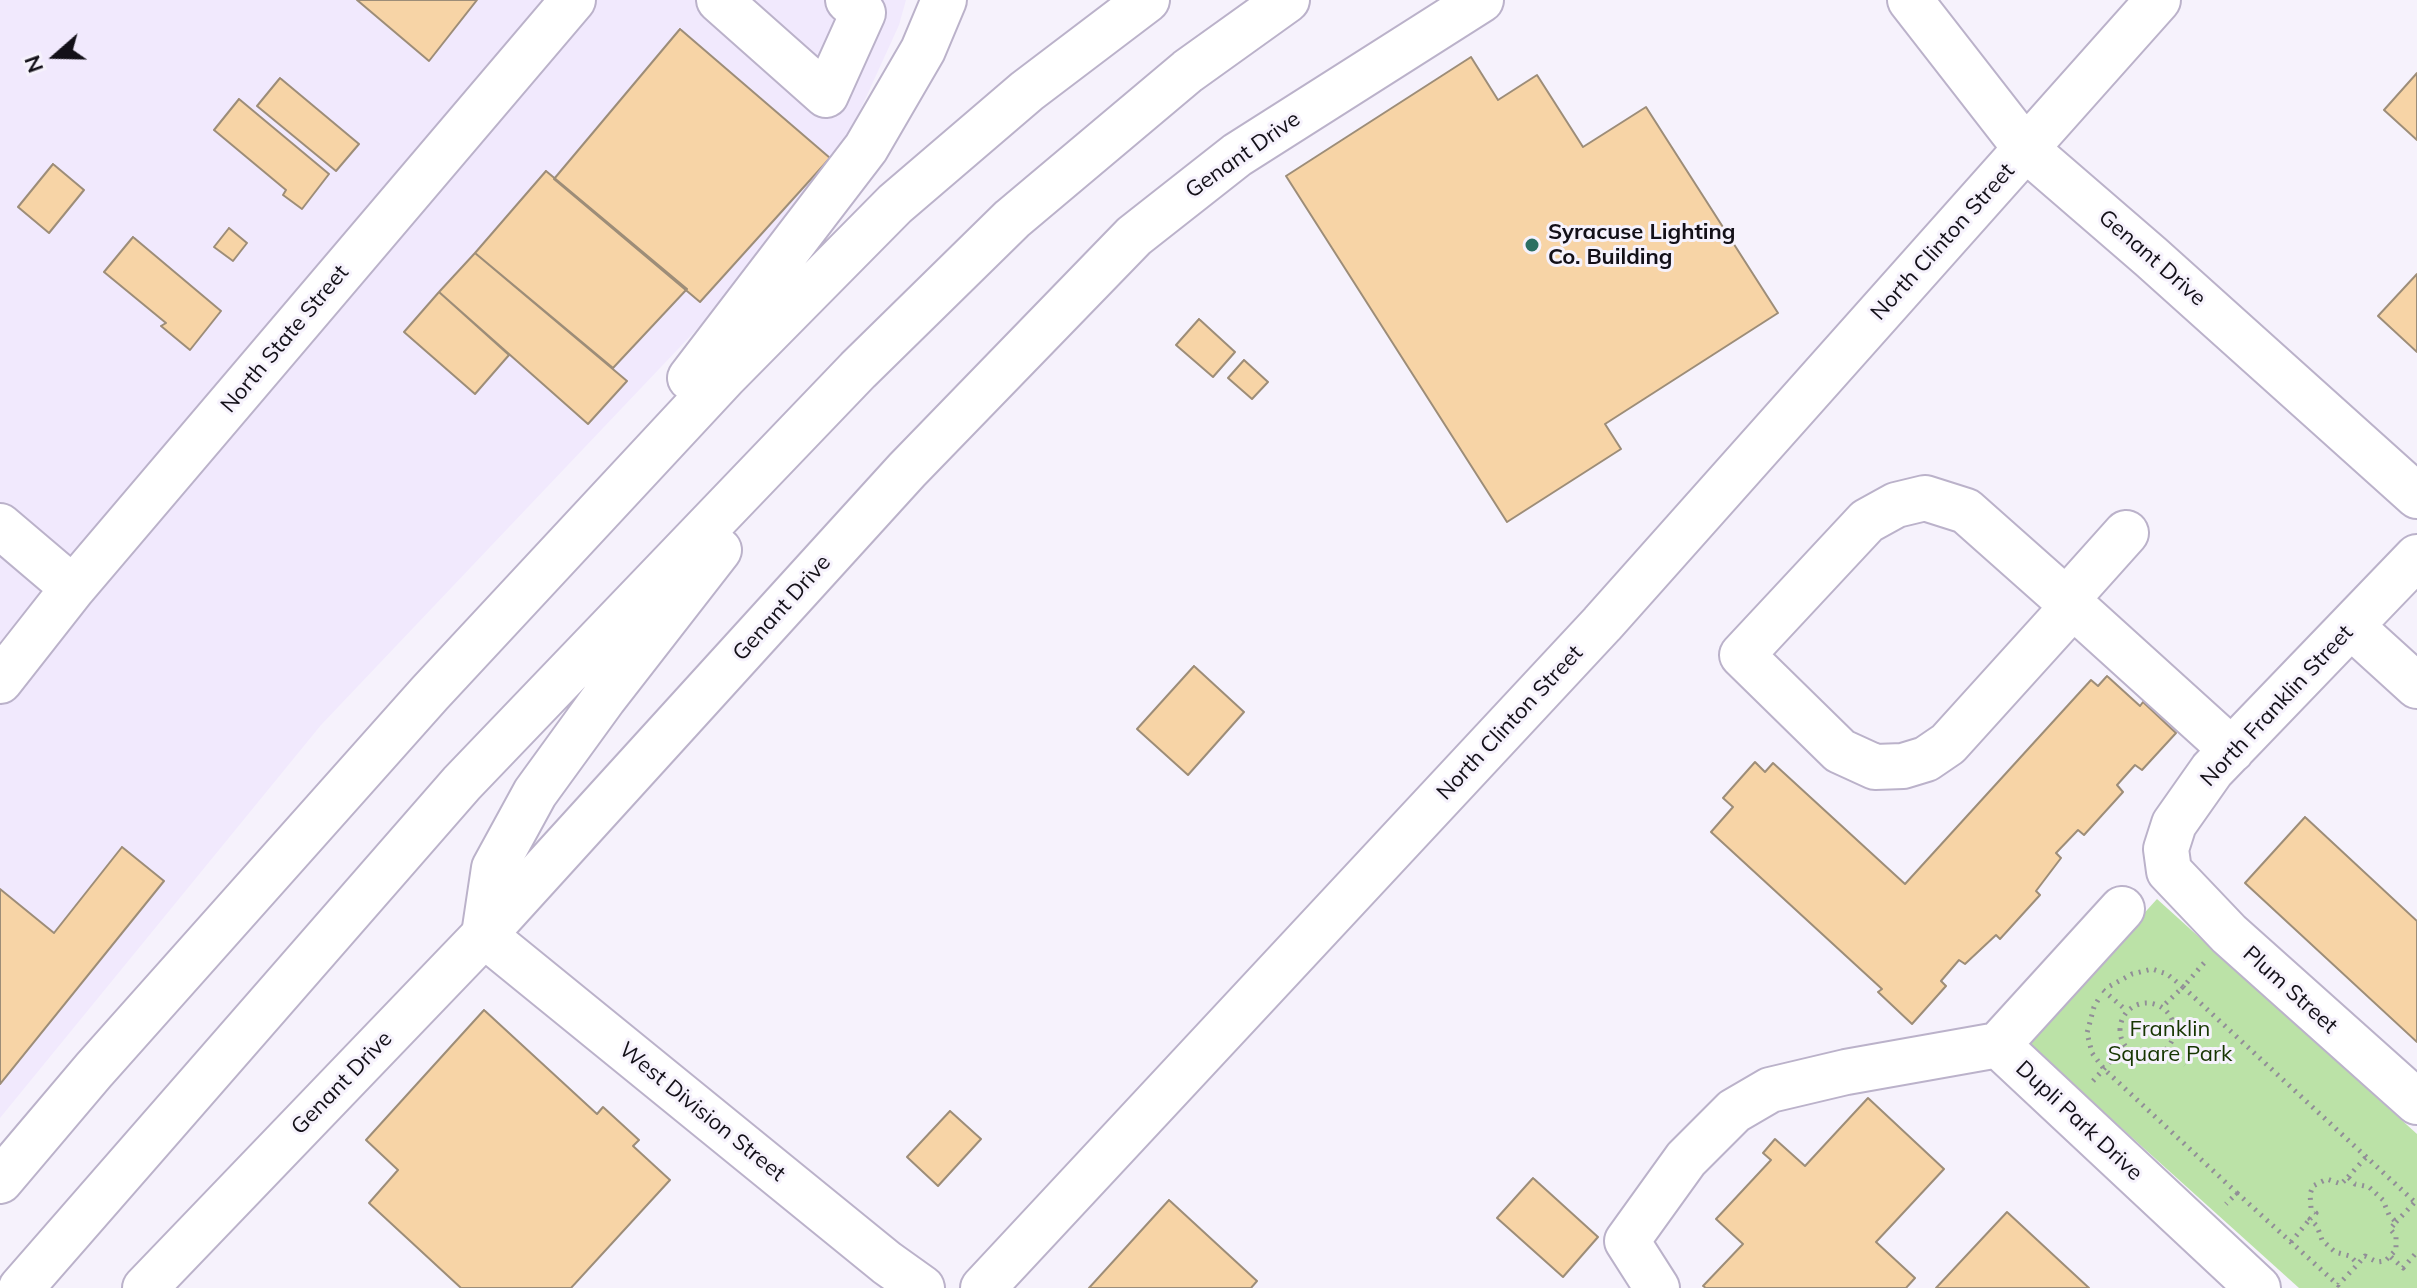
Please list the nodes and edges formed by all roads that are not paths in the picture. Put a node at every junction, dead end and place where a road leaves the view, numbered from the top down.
1 (573, 0) edge
2 (719, 0) edge
3 (848, 0) edge
4 (944, 0) edge
5 (1147, 0) edge
6 (1287, 0) edge
7 (1481, 0) edge
8 (1910, 0) edge
9 (2158, 0) edge
10 (2026, 149) junction
11 (858, 370) junction
12 (2417, 496) edge
13 (0, 526) edge
14 (2126, 533) dead end
15 (2417, 557) edge
16 (534, 581) junction
17 (73, 588) junction
18 (2070, 603) junction
19 (2351, 626) junction
20 (0, 681) edge
21 (2417, 686) edge
22 (2232, 750) junction
23 (2169, 871) joint
24 (2122, 909) dead end
25 (484, 935) junction
26 (1998, 1045) junction
27 (2417, 1102) edge
28 (0, 1181) edge
29 (21, 1288) edge
30 (145, 1288) edge
31 (922, 1288) edge
32 (983, 1288) edge
33 (1657, 1288) edge
34 (2258, 1288) edge

1 - 17 main road, North State Street
2 - 3 main road
4 - 16 main road
5 - 16 main road
6 - 11 main road
7 - 25 main road, Genant Drive
8 - 10 main road, Genant Drive
9 - 10 main road, North Clinton Street
10 - 12 main road, Genant Drive
10 - 32 main road, North Clinton Street
11 - 25 main road
11 - 29 main road
13 - 17 main road
14 - 18 main road
15 - 19 main road, North Franklin Street
16 - 28 main road
17 - 20 main road, North State Street
18 - 18 main road
18 - 22 main road
19 - 21 main road
19 - 22 main road, North Franklin Street
22 - 23 main road, North Franklin Street
23 - 27 main road, Plum Street
24 - 26 main road, Dupli Park Drive
25 - 30 main road, Genant Drive
25 - 31 main road, West Division Street
26 - 33 main road
26 - 34 main road, Dupli Park Drive

